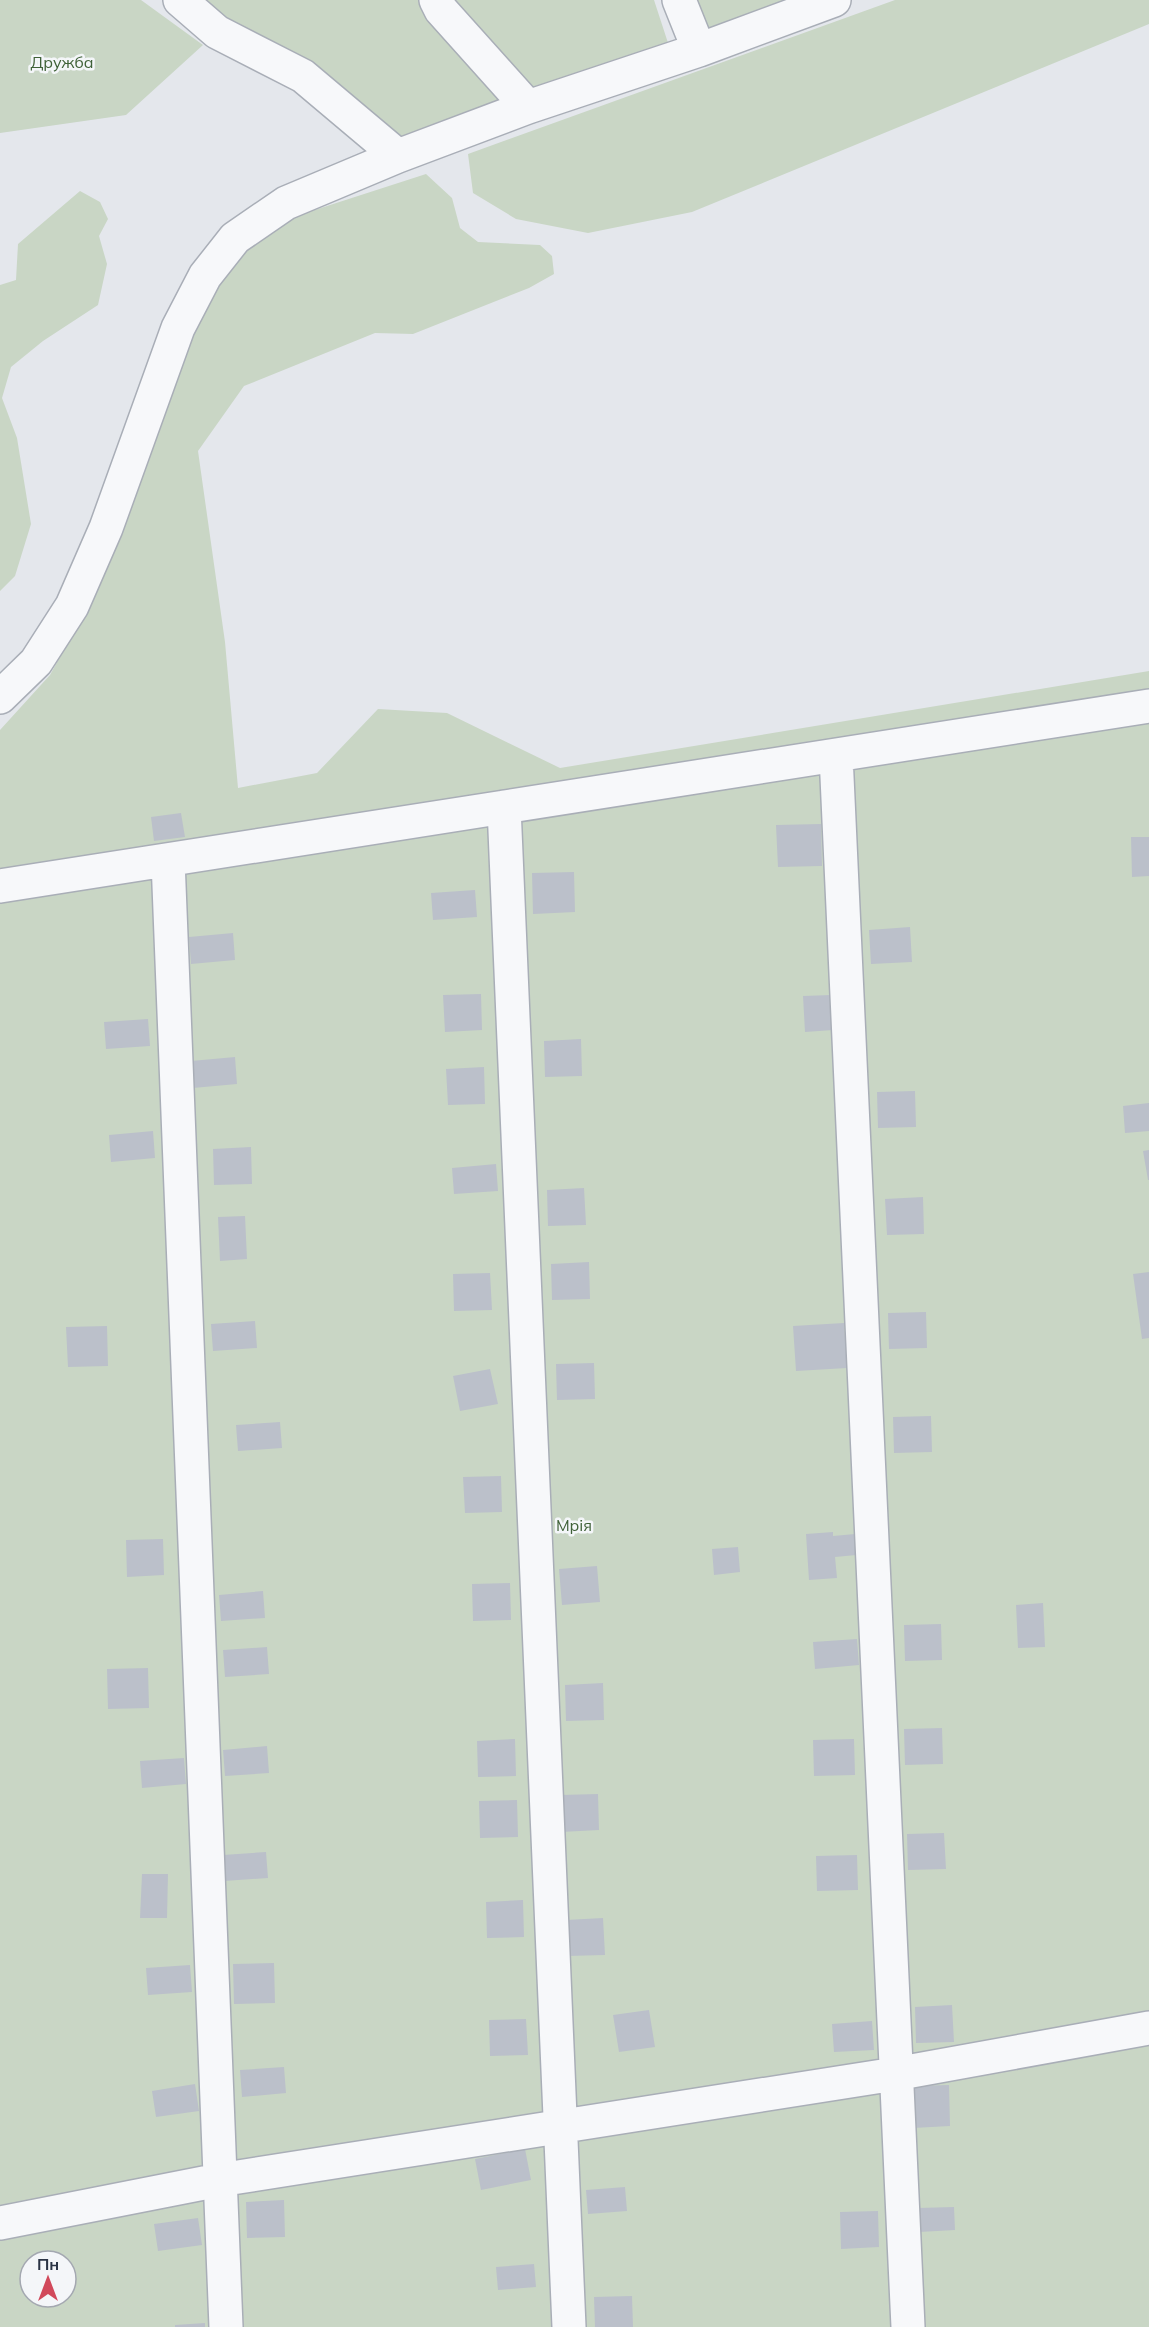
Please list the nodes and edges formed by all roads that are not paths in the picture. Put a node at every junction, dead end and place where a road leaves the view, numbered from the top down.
1 (180, 0) edge
2 (436, 0) edge
3 (679, 0) edge
4 (834, 0) edge
5 (699, 50) junction
6 (528, 107) junction
7 (398, 156) junction
8 (0, 697) edge
9 (1149, 706) edge
10 (836, 755) junction
11 (504, 807) junction
12 (168, 860) junction
13 (0, 886) edge
14 (1149, 2028) edge
15 (895, 2074) junction
16 (560, 2126) junction
17 (219, 2180) junction
18 (0, 2223) edge
19 (226, 2327) edge
20 (569, 2327) edge
21 (908, 2327) edge

1 - 7 street
2 - 6 street
3 - 5 street
4 - 5 street
5 - 6 street
6 - 7 street
7 - 8 street
9 - 10 street
10 - 11 street
10 - 15 street
11 - 12 street
11 - 16 street
12 - 13 street
12 - 17 street
14 - 15 street
15 - 16 street
15 - 21 street
16 - 17 street
16 - 20 street
17 - 18 street
17 - 19 street

